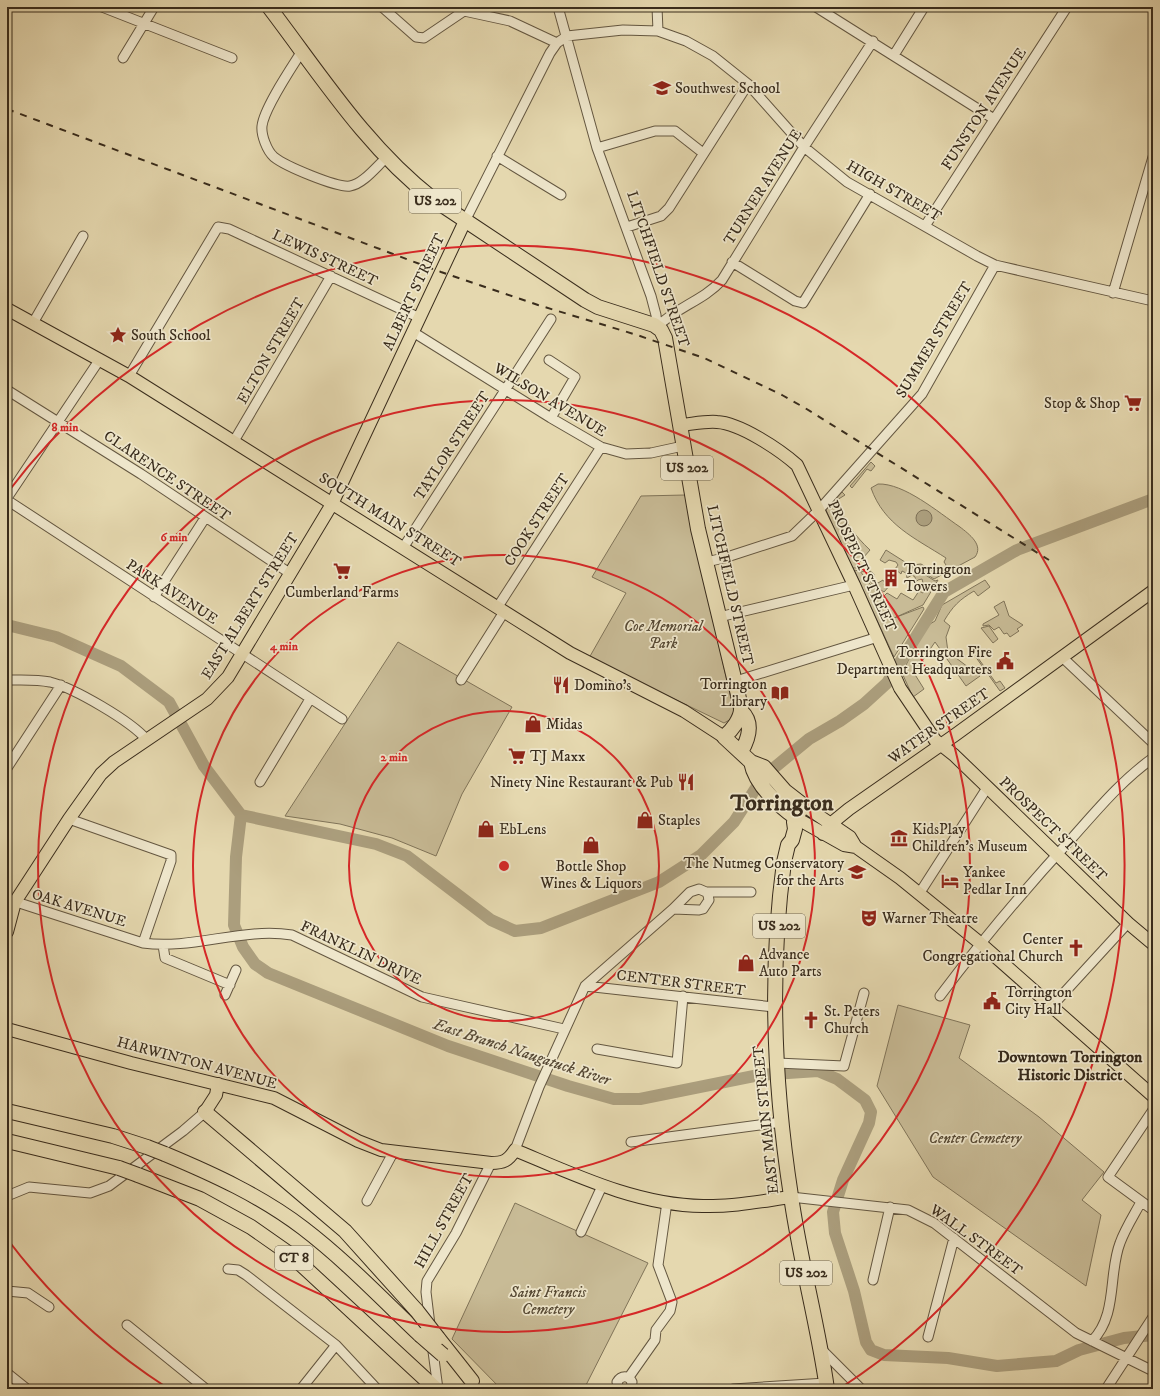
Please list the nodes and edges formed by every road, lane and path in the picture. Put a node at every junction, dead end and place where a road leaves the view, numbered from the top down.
1 (102, 7) edge
2 (154, 7) edge
3 (269, 7) edge
4 (382, 7) edge
5 (558, 7) edge
6 (657, 7) edge
7 (816, 7) edge
8 (924, 7) edge
9 (1067, 7) edge
10 (464, 9) edge
11 (145, 24) junction
12 (658, 31) junction
13 (566, 36) junction
14 (873, 41) junction
15 (557, 42) junction
16 (302, 51) junction
17 (894, 55) junction
18 (123, 58) dead end
19 (232, 58) dead end
20 (748, 84) junction
21 (994, 119) junction
22 (804, 147) junction
23 (597, 148) junction
24 (704, 153) junction
25 (497, 156) junction
26 (1153, 157) edge
27 (386, 158) junction
28 (870, 194) junction
29 (561, 195) dead end
30 (465, 221) junction
31 (926, 226) junction
32 (628, 227) junction
33 (83, 236) dead end
34 (732, 262) junction
35 (995, 265) junction
36 (331, 276) junction
37 (1112, 292) junction
38 (1153, 301) edge
39 (7, 310) edge
40 (420, 318) junction
41 (551, 319) dead end
42 (33, 323) junction
43 (657, 327) junction
44 (413, 332) junction
45 (100, 359) junction
46 (549, 360) dead end
47 (129, 376) junction
48 (7, 390) edge
49 (506, 390) junction
50 (551, 418) junction
51 (57, 421) junction
52 (680, 426) junction
53 (234, 441) junction
54 (683, 446) junction
55 (601, 447) junction
56 (7, 499) edge
57 (332, 504) junction
58 (819, 510) junction
59 (205, 518) junction
60 (403, 548) junction
61 (706, 562) junction
62 (291, 574) junction
63 (854, 585) junction
64 (1153, 591) edge
65 (154, 597) junction
66 (500, 610) junction
67 (719, 617) junction
68 (878, 637) junction
69 (242, 654) junction
70 (1062, 657) junction
71 (7, 680) edge
72 (461, 680) dead end
73 (736, 681) junction
74 (61, 686) junction
75 (310, 699) junction
76 (742, 711) junction
77 (342, 719) dead end
78 (724, 737) junction
79 (147, 740) junction
80 (1153, 743) edge
81 (941, 744) junction
82 (741, 752) junction
83 (1153, 758) edge
84 (7, 768) edge
85 (260, 782) dead end
86 (987, 788) junction
87 (781, 797) junction
88 (803, 805) junction
89 (793, 818) junction
90 (69, 819) junction
91 (831, 824) junction
92 (823, 834) junction
93 (856, 847) junction
94 (1056, 854) junction
95 (706, 892) junction
96 (751, 892) dead end
97 (919, 894) junction
98 (11, 900) edge
99 (673, 909) junction
100 (1128, 923) junction
101 (7, 932) edge
102 (143, 942) junction
103 (980, 943) junction
104 (1153, 944) edge
105 (163, 946) junction
106 (236, 970) dead end
107 (230, 985) junction
108 (585, 986) junction
109 (864, 993) dead end
110 (225, 995) dead end
111 (683, 996) junction
112 (940, 996) dead end
113 (1052, 1006) junction
114 (774, 1007) junction
115 (7, 1029) edge
116 (564, 1029) junction
117 (598, 1049) dead end
118 (777, 1064) junction
119 (218, 1084) junction
120 (1153, 1096) edge
121 (1153, 1110) edge
122 (7, 1111) edge
123 (205, 1112) junction
124 (782, 1122) junction
125 (7, 1141) edge
126 (631, 1142) dead end
127 (515, 1150) junction
128 (394, 1151) junction
129 (491, 1163) junction
130 (602, 1186) junction
131 (7, 1196) edge
132 (791, 1197) junction
133 (367, 1201) dead end
134 (667, 1202) junction
135 (1141, 1202) junction
136 (890, 1207) junction
137 (1153, 1210) edge
138 (581, 1232) dead end
139 (954, 1238) junction
140 (228, 1269) dead end
141 (873, 1280) dead end
142 (7, 1291) edge
143 (49, 1308) dead end
144 (1153, 1317) edge
145 (127, 1325) dead end
146 (928, 1337) dead end
147 (1092, 1341) junction
148 (336, 1345) junction
149 (821, 1349) junction
150 (1129, 1353) junction
151 (1153, 1371) edge
152 (7, 1373) edge
153 (629, 1377) junction
154 (476, 1385) edge
155 (826, 1386) edge
156 (27, 1389) edge
157 (206, 1389) edge
158 (301, 1389) edge
159 (377, 1389) edge
160 (437, 1389) edge
161 (619, 1389) edge
162 (630, 1389) edge
163 (732, 1389) edge
164 (861, 1389) edge
165 (1106, 1389) edge

1 - 11 street
2 - 11 street
3 - 16 highway, US 202
4 - 10 street
5 - 13 street, LITCHFIELD STREET
6 - 12 street
7 - 14 street
8 - 17 street
9 - 21 street, FUNSTON AVENUE
10 - 15 street
11 - 18 street
11 - 19 street
12 - 13 street, HIGH STREET
12 - 20 street, HIGH STREET
13 - 15 street, ALBERT STREET
13 - 23 street, LITCHFIELD STREET
14 - 17 street
14 - 22 street, TURNER AVENUE
15 - 25 street, ALBERT STREET
16 - 27 highway, US 202
16 - 27 street
17 - 21 street
20 - 22 street, HIGH STREET
20 - 24 street
21 - 31 street, FUNSTON AVENUE
22 - 28 street, HIGH STREET
22 - 34 street, TURNER AVENUE
23 - 24 street
23 - 32 street, LITCHFIELD STREET
24 - 32 street
25 - 29 street
25 - 30 street, ALBERT STREET
26 - 37 street
27 - 30 highway, US 202
28 - 31 street, HIGH STREET
28 - 34 street
30 - 40 main road, ALBERT STREET
30 - 43 highway, US 202
31 - 35 street, HIGH STREET
32 - 43 street, LITCHFIELD STREET
33 - 42 street
34 - 43 street, TURNER AVENUE
35 - 37 street, HIGH STREET
35 - 58 street, SUMMER STREET
36 - 40 street, LEWIS STREET
36 - 47 street, LEWIS STREET
36 - 53 street, ELTON STREET
37 - 38 street, HIGH STREET
39 - 42 main road, SOUTH MAIN STREET
40 - 44 main road, ALBERT STREET
41 - 49 street, TAYLOR STREET
42 - 45 main road, SOUTH MAIN STREET
43 - 52 highway, LITCHFIELD STREET / US 202
44 - 49 street, WILSON AVENUE
44 - 57 main road, ALBERT STREET
45 - 47 main road, SOUTH MAIN STREET
45 - 51 street
46 - 50 street
47 - 53 main road, SOUTH MAIN STREET
48 - 51 street, CLARENCE STREET
49 - 50 street, WILSON AVENUE
49 - 60 street, TAYLOR STREET
50 - 55 street, WILSON AVENUE
51 - 56 street
51 - 59 street, CLARENCE STREET
52 - 54 highway, LITCHFIELD STREET / US 202
52 - 58 main road, PROSPECT STREET
53 - 57 main road, SOUTH MAIN STREET
54 - 55 street, WILSON AVENUE
54 - 61 highway, LITCHFIELD STREET / US 202
55 - 66 street, COOK STREET
56 - 65 street, PARK AVENUE
57 - 60 main road, SOUTH MAIN STREET
57 - 62 main road, EAST ALBERT STREET
58 - 61 street, SUMMER STREET
58 - 63 main road, PROSPECT STREET
59 - 62 street, CLARENCE STREET
59 - 65 street
60 - 66 main road, SOUTH MAIN STREET
61 - 67 highway, LITCHFIELD STREET / US 202
62 - 69 main road, EAST ALBERT STREET
63 - 67 street
63 - 68 main road, PROSPECT STREET
64 - 70 main road, WATER STREET
65 - 69 street, PARK AVENUE
66 - 72 street, COOK STREET
66 - 78 main road, SOUTH MAIN STREET
67 - 73 highway, LITCHFIELD STREET / US 202
68 - 73 street
68 - 81 main road, PROSPECT STREET
69 - 75 street, PARK AVENUE
69 - 79 main road, EAST ALBERT STREET
70 - 80 street
70 - 81 main road, WATER STREET
71 - 74 street
73 - 76 highway, LITCHFIELD STREET / US 202
74 - 79 street
74 - 84 street
75 - 77 street, PARK AVENUE
75 - 85 street
76 - 78 highway
76 - 82 highway, LITCHFIELD STREET / US 202
78 - 82 highway, SOUTH MAIN STREET
79 - 90 main road, EAST ALBERT STREET
81 - 86 main road, PROSPECT STREET
81 - 91 main road, WATER STREET
82 - 87 highway, SOUTH MAIN STREET
83 - 94 street
86 - 94 main road, PROSPECT STREET
86 - 97 street
87 - 88 highway
87 - 89 highway
88 - 89 highway, EAST MAIN STREET / US 202
88 - 91 main road
89 - 92 main road
89 - 114 highway, EAST MAIN STREET / US 202
90 - 98 main road, EAST ALBERT STREET
90 - 102 street
91 - 92 main road, WATER STREET
91 - 93 main road
92 - 93 main road
93 - 97 main road
94 - 100 main road, PROSPECT STREET
94 - 103 street
95 - 96 street
95 - 99 street
95 - 99 street
97 - 103 main road
98 - 101 main road, EAST ALBERT STREET
98 - 102 street, OAK AVENUE
99 - 108 street
100 - 104 main road, PROSPECT STREET
100 - 113 street
102 - 105 street, FRANKLIN DRIVE
103 - 112 street
103 - 113 main road
105 - 107 street
105 - 116 street, FRANKLIN DRIVE
106 - 107 street
107 - 110 street
108 - 111 street, CENTER STREET
108 - 116 street
109 - 118 street
111 - 114 street, CENTER STREET
111 - 117 street
113 - 120 main road
114 - 118 highway, EAST MAIN STREET / US 202
115 - 119 main road, HARWINTON AVENUE
116 - 127 street
118 - 124 highway, EAST MAIN STREET / US 202
119 - 123 main road
119 - 128 main road, HARWINTON AVENUE
121 - 135 street
122 - 154 highway, CT 8, bridge
123 - 131 street
123 - 154 highway, bridge
124 - 126 street
124 - 132 highway, EAST MAIN STREET / US 202
125 - 160 highway, CT 8, bridge
127 - 129 main road
127 - 130 main road
128 - 129 main road, HARWINTON AVENUE
128 - 133 street
129 - 160 street, HILL STREET
130 - 134 main road
130 - 138 street
132 - 134 main road
132 - 136 street, WALL STREET
132 - 149 highway, EAST MAIN STREET / US 202
134 - 153 street
135 - 137 street
135 - 147 street
136 - 139 street, WALL STREET
136 - 141 street
139 - 146 street
139 - 147 street, WALL STREET
140 - 148 street
142 - 143 street
144 - 150 street
145 - 157 street
147 - 150 street, WALL STREET
148 - 158 street
148 - 159 street
149 - 155 highway, EAST MAIN STREET / US 202
149 - 164 street
150 - 151 street, WALL STREET
150 - 165 street
152 - 156 street
153 - 161 street
153 - 162 street
155 - 163 street

